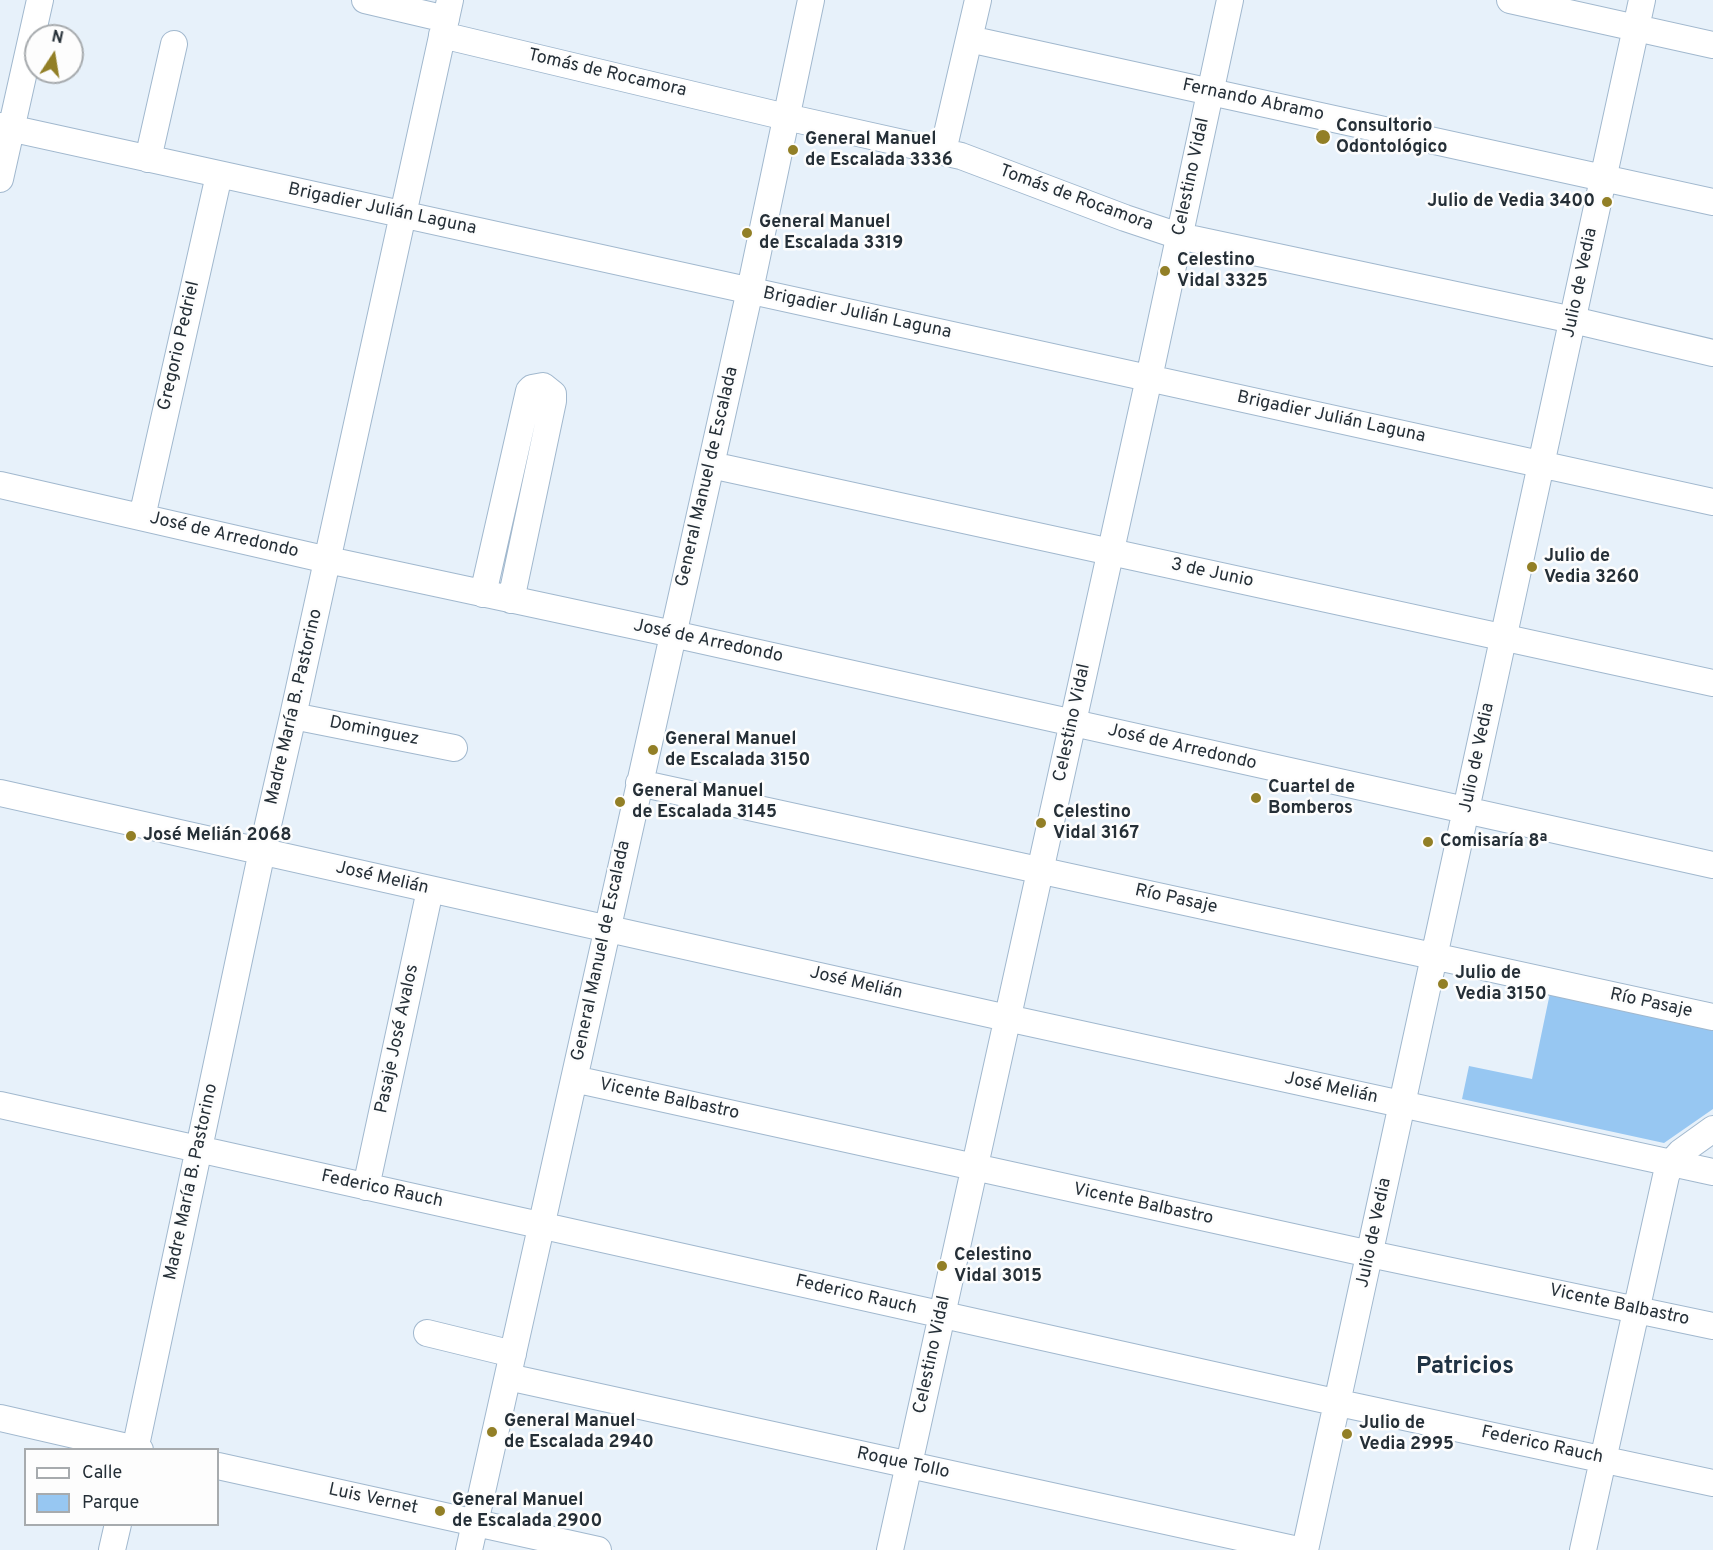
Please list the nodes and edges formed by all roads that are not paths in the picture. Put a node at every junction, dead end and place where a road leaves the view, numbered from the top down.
1 (40, 0) edge
2 (365, 0) edge
3 (811, 0) edge
4 (978, 0) edge
5 (1230, 0) edge
6 (1510, 0) edge
7 (1642, 0) edge
8 (446, 18) edge
9 (1635, 28) junction
10 (969, 39) junction
11 (174, 44) dead end
12 (1713, 45) edge
13 (1211, 92) junction
14 (786, 117) junction
15 (6, 127) edge
16 (943, 151) junction
17 (148, 159) junction
18 (219, 175) junction
19 (1603, 177) junction
20 (0, 180) edge
21 (1713, 201) edge
22 (402, 214) junction
23 (1179, 236) junction
24 (750, 290) junction
25 (1573, 321) junction
26 (1713, 353) edge
27 (1149, 378) junction
28 (1542, 464) junction
29 (711, 465) junction
30 (0, 485) edge
31 (1713, 502) edge
32 (142, 517) junction
33 (1111, 552) junction
34 (328, 560) junction
35 (483, 594) junction
36 (511, 600) junction
37 (673, 634) junction
38 (1504, 638) junction
39 (1713, 683) edge
40 (293, 716) junction
41 (1073, 723) junction
42 (454, 748) dead end
43 (639, 783) junction
44 (0, 793) edge
45 (1466, 811) junction
46 (262, 851) junction
47 (1713, 865) edge
48 (1041, 871) junction
49 (430, 890) junction
50 (608, 929) junction
51 (1435, 957) junction
52 (1713, 1017) edge
53 (1007, 1018) junction
54 (574, 1079) junction
55 (0, 1105) edge
56 (1403, 1105) junction
57 (1713, 1129) edge
58 (199, 1150) junction
59 (1671, 1163) junction
60 (975, 1168) junction
61 (1713, 1172) edge
62 (366, 1187) junction
63 (542, 1225) junction
64 (1370, 1254) junction
65 (1636, 1309) junction
66 (942, 1315) junction
67 (1713, 1326) edge
68 (427, 1333) dead end
69 (510, 1366) junction
70 (1339, 1403) junction
71 (0, 1418) edge
72 (132, 1448) edge
73 (136, 1448) edge
74 (1603, 1459) junction
75 (219, 1466) edge
76 (908, 1466) junction
77 (1713, 1483) edge
78 (475, 1522) junction
79 (118, 1526) edge
80 (112, 1550) edge
81 (469, 1550) edge
82 (598, 1550) edge
83 (890, 1550) edge
84 (1298, 1550) edge
85 (1305, 1550) edge
86 (1583, 1550) edge

1 - 15 street
2 - 8 street, Tomás de Rocamora
3 - 14 street, General Manuel de Escalada
4 - 10 street
5 - 13 street, Celestino Vidal
6 - 9 street
7 - 9 street, Julio de Vedia
8 - 14 street, Tomás de Rocamora
8 - 22 street, Madre María B. Pastorino
9 - 12 street
9 - 19 street, Julio de Vedia
10 - 13 street, Fernando Abramo
10 - 16 street
11 - 17 street
13 - 19 street, Fernando Abramo
13 - 23 street, Celestino Vidal
14 - 16 street, Tomás de Rocamora
14 - 24 street, General Manuel de Escalada
15 - 17 street, Brigadier Julián Laguna
15 - 20 street
16 - 23 street, Tomás de Rocamora
17 - 18 street, Brigadier Julián Laguna
18 - 22 street, Brigadier Julián Laguna
18 - 32 street, Gregorio Pedriel
19 - 21 street, Fernando Abramo
19 - 25 street, Julio de Vedia
22 - 24 street, Brigadier Julián Laguna
22 - 34 street, Madre María B. Pastorino
23 - 25 street, Tomás de Rocamora
23 - 27 street, Celestino Vidal
24 - 27 street, Brigadier Julián Laguna
24 - 29 street, General Manuel de Escalada
25 - 26 street, Tomás de Rocamora
25 - 28 street, Julio de Vedia
27 - 28 street, Brigadier Julián Laguna
27 - 33 street, Celestino Vidal
28 - 31 street, Brigadier Julián Laguna
28 - 38 street, Julio de Vedia
29 - 33 street, 3 de Junio
29 - 37 street, General Manuel de Escalada
30 - 32 street, José de Arredondo
32 - 34 street, José de Arredondo
33 - 38 street, 3 de Junio
33 - 41 street, Celestino Vidal
34 - 35 street, José de Arredondo
34 - 40 street, Madre María B. Pastorino
35 - 36 street, José de Arredondo
35 - 36 street
36 - 37 street, José de Arredondo
37 - 41 street, José de Arredondo
37 - 43 street, General Manuel de Escalada
38 - 39 street, 3 de Junio
38 - 45 street, Julio de Vedia
40 - 42 street, Dominguez
40 - 46 street, Madre María B. Pastorino
41 - 45 street, José de Arredondo
41 - 48 street, Celestino Vidal
43 - 48 street, Río Pasaje
43 - 50 street, General Manuel de Escalada
44 - 46 street, José Melián
45 - 47 street, José de Arredondo
45 - 51 street, Julio de Vedia
46 - 49 street, José Melián
46 - 58 street, Madre María B. Pastorino
48 - 51 street, Río Pasaje
48 - 53 street, Celestino Vidal
49 - 50 street, José Melián
49 - 62 street, Pasaje José Avalos
50 - 53 street, José Melián
50 - 54 street, General Manuel de Escalada
51 - 52 street, Río Pasaje
51 - 56 street, Julio de Vedia
53 - 56 street, José Melián
53 - 60 street, Celestino Vidal
54 - 60 street, Vicente Balbastro
54 - 63 street, General Manuel de Escalada
55 - 58 street, Federico Rauch
56 - 59 street, José Melián
56 - 64 street, Julio de Vedia
57 - 59 street
58 - 62 street, Federico Rauch
58 - 73 street, Madre María B. Pastorino
59 - 61 street, José Melián
59 - 65 street
60 - 64 street, Vicente Balbastro
60 - 66 street, Celestino Vidal
62 - 63 street, Federico Rauch
63 - 66 street, Federico Rauch
63 - 69 street, General Manuel de Escalada
64 - 65 street, Vicente Balbastro
64 - 70 street, Julio de Vedia
65 - 67 street, Vicente Balbastro
65 - 74 street
66 - 70 street, Federico Rauch
66 - 76 street, Celestino Vidal
68 - 69 street, Roque Tollo
69 - 76 street, Roque Tollo
69 - 78 street, General Manuel de Escalada
70 - 74 street, Federico Rauch
70 - 85 street, Julio de Vedia
71 - 72 street
74 - 77 street, Federico Rauch
74 - 86 street
75 - 78 street, Luis Vernet
76 - 83 street, Celestino Vidal
76 - 84 street, Roque Tollo
78 - 81 street, General Manuel de Escalada
78 - 82 street, Luis Vernet
79 - 80 street

